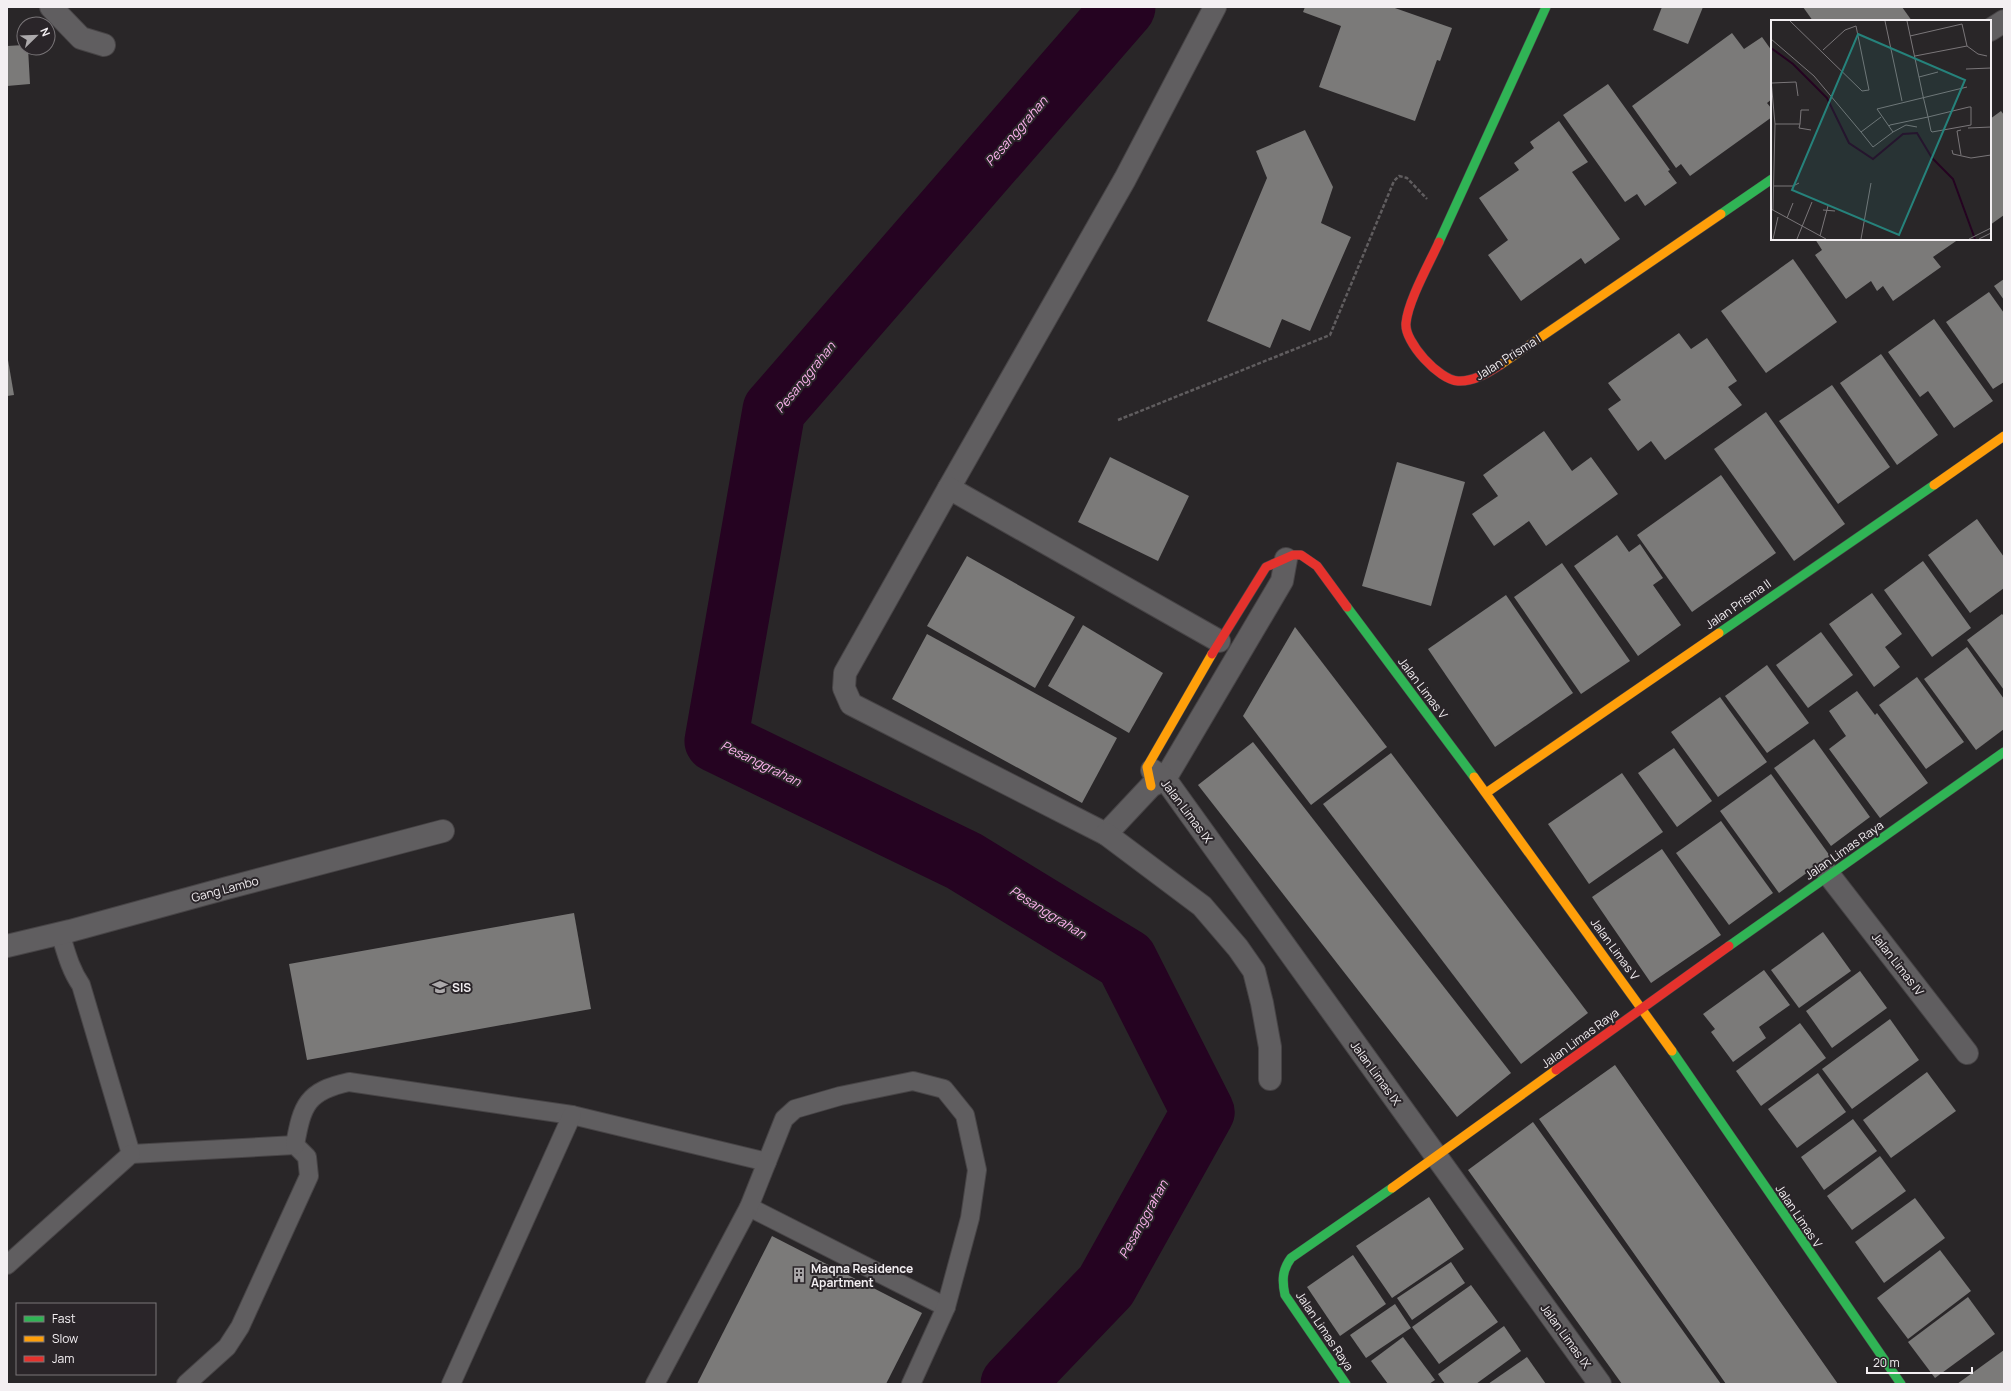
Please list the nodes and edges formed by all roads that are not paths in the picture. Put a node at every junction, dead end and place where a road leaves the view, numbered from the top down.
1 (51, 7) edge
2 (1215, 7) edge
3 (1546, 7) edge
4 (2004, 21) edge
5 (1991, 29) edge
6 (104, 45) dead end
7 (1771, 180) edge
8 (2004, 436) edge
9 (949, 488) junction
10 (1286, 559) junction
11 (1219, 641) junction
12 (2004, 752) edge
13 (1154, 777) junction
14 (1486, 793) junction
15 (443, 831) dead end
16 (1106, 834) junction
17 (1829, 875) junction
18 (65, 932) junction
19 (7, 946) edge
20 (1642, 1007) junction
21 (1967, 1053) dead end
22 (1270, 1079) dead end
23 (572, 1114) junction
24 (295, 1145) junction
25 (131, 1154) junction
26 (1436, 1157) junction
27 (767, 1162) junction
28 (749, 1207) junction
29 (7, 1265) edge
30 (946, 1308) junction
31 (186, 1384) edge
32 (451, 1384) edge
33 (654, 1384) edge
34 (911, 1384) edge
35 (1346, 1384) edge
36 (1600, 1384) edge
37 (1901, 1384) edge

1 - 6 street
2 - 9 street
3 - 7 street, Jalan Prisma I
4 - 5 street
8 - 14 street, Jalan Prisma II
9 - 11 street
9 - 16 street
10 - 11 street, Jalan Limas V
10 - 13 street
10 - 14 street, Jalan Limas V
11 - 13 street, Jalan Limas V
12 - 17 street, Jalan Limas Raya
13 - 16 street
13 - 26 street, Jalan Limas IX
14 - 20 street, Jalan Limas V
15 - 18 street, Gang Lambo
16 - 22 street
17 - 20 street, Jalan Limas Raya
17 - 21 street, Jalan Limas IV
18 - 19 street, Gang Lambo
18 - 25 lane
20 - 26 street, Jalan Limas Raya
20 - 37 street, Jalan Limas V
23 - 24 lane
23 - 27 lane
23 - 32 lane
24 - 25 lane
24 - 31 lane
25 - 29 lane
26 - 35 street, Jalan Limas Raya
26 - 36 street, Jalan Limas IX
27 - 28 lane
27 - 30 lane
28 - 30 lane
28 - 33 lane
30 - 34 lane

